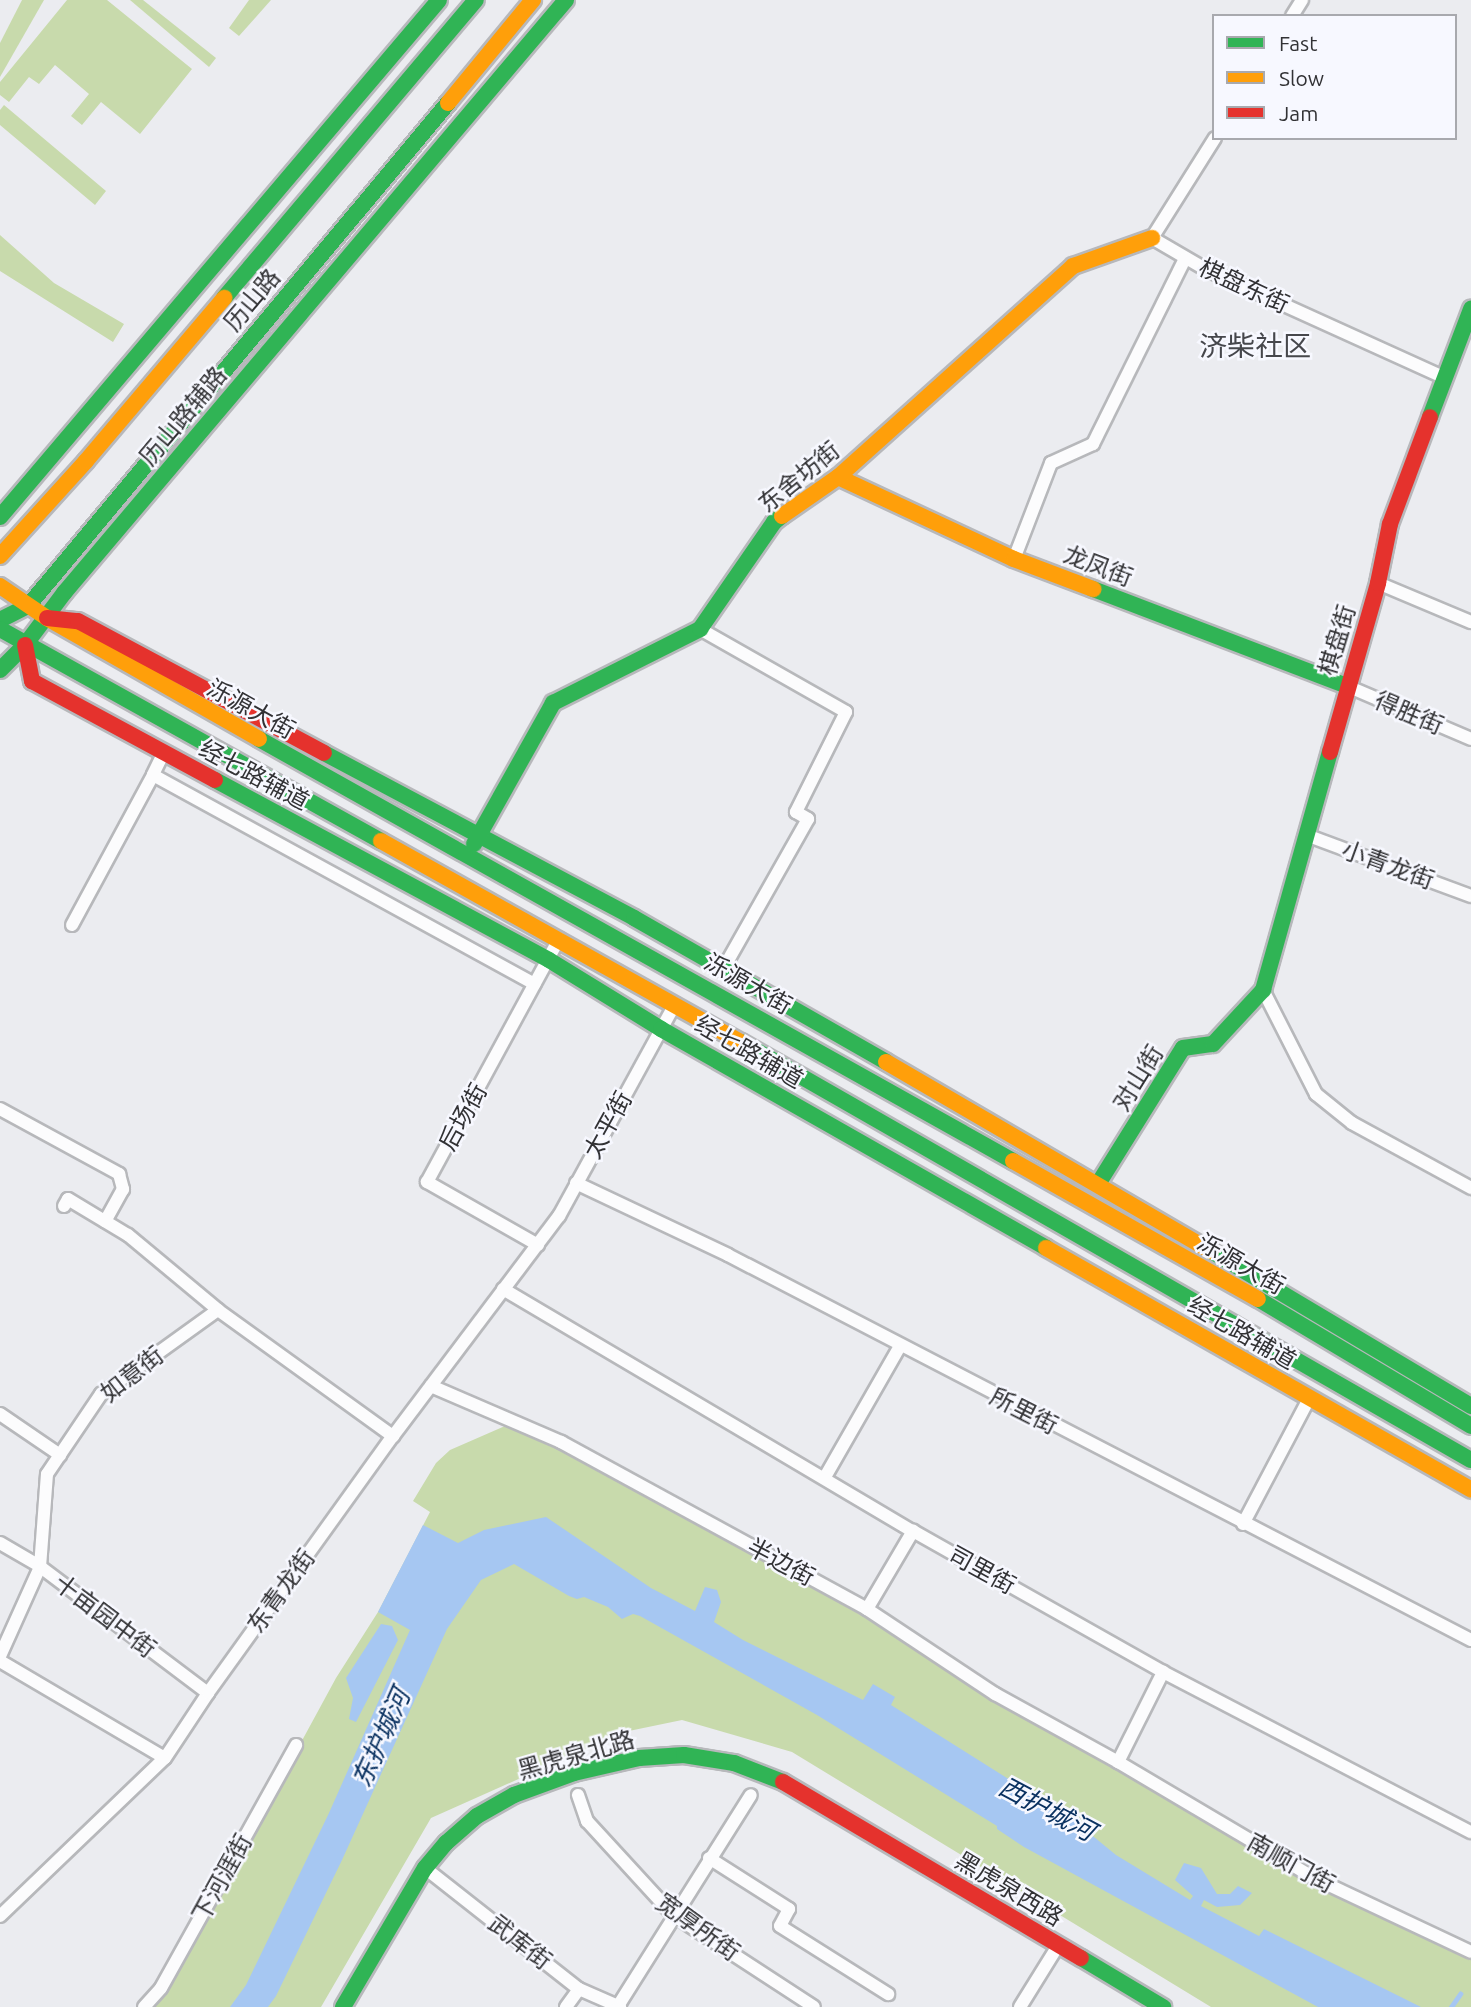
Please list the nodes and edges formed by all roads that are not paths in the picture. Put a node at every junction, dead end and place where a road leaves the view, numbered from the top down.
1 (439, 0) edge
2 (476, 0) edge
3 (533, 0) edge
4 (566, 0) edge
5 (1214, 140) edge
6 (1152, 238) junction
7 (1185, 259) junction
8 (1471, 309) edge
9 (1445, 378) junction
10 (838, 477) junction
11 (0, 517) edge
12 (0, 556) edge
13 (1014, 559) junction
14 (1378, 583) junction
15 (0, 586) edge
16 (29, 605) junction
17 (47, 618) junction
18 (0, 620) edge
19 (1471, 622) edge
20 (0, 629) edge
21 (700, 629) junction
22 (25, 645) junction
23 (0, 670) edge
24 (1347, 686) junction
25 (1471, 739) edge
26 (164, 752) junction
27 (153, 775) junction
28 (480, 834) junction
29 (1306, 835) junction
30 (468, 853) junction
31 (1471, 896) edge
32 (72, 925) dead end
33 (559, 939) junction
34 (549, 960) junction
35 (723, 969) junction
36 (535, 984) junction
37 (1263, 990) junction
38 (675, 1004) junction
39 (661, 1028) junction
40 (0, 1109) edge
41 (576, 1182) junction
42 (1098, 1184) junction
43 (1471, 1188) edge
44 (64, 1206) dead end
45 (105, 1221) junction
46 (538, 1245) junction
47 (503, 1289) junction
48 (218, 1310) junction
49 (900, 1346) junction
50 (431, 1386) junction
51 (1310, 1398) junction
52 (1471, 1406) edge
53 (0, 1414) edge
54 (1471, 1426) edge
55 (394, 1436) junction
56 (60, 1455) junction
57 (1471, 1460) edge
58 (825, 1477) junction
59 (1471, 1489) edge
60 (1243, 1524) junction
61 (913, 1531) junction
62 (0, 1543) edge
63 (40, 1567) junction
64 (867, 1609) junction
65 (1471, 1640) edge
66 (0, 1656) edge
67 (0, 1661) edge
68 (1163, 1672) junction
69 (208, 1693) junction
70 (296, 1745) dead end
71 (165, 1758) junction
72 (1118, 1762) junction
73 (578, 1795) dead end
74 (751, 1795) dead end
75 (832, 1809) joint
76 (1471, 1832) edge
77 (709, 1858) junction
78 (425, 1868) junction
79 (673, 1915) junction
80 (0, 1916) edge
81 (1059, 1944) junction
82 (1471, 1952) edge
83 (579, 1989) junction
84 (888, 1994) dead end
85 (619, 2006) edge
86 (144, 2007) edge
87 (343, 2007) edge
88 (566, 2007) edge
89 (814, 2007) edge
90 (1020, 2007) edge
91 (1163, 2007) edge

1 - 11 street
2 - 12 street, 历山路
3 - 16 street, 历山路
4 - 17 street, 历山路辅路
5 - 6 street
6 - 7 street, 棋盘东街
6 - 10 street, 东舍坊街
7 - 9 street, 棋盘东街
7 - 13 street
8 - 9 street, 棋盘街
9 - 14 street, 棋盘街
10 - 13 street, 龙凤街
10 - 21 street, 东舍坊街
13 - 24 street, 龙凤街
14 - 19 street
14 - 24 street, 棋盘街
15 - 16 street, 泺源大街
16 - 17 street, 泺源大街
16 - 18 street, 历山路
17 - 22 street, 历山路辅路
17 - 28 street
17 - 30 street, 泺源大街
20 - 22 street
21 - 28 street, 东舍坊街
21 - 35 street
22 - 23 street, 历山路辅路
22 - 26 street, 经七路辅道
22 - 33 street
24 - 25 street, 得胜街
24 - 29 street, 棋盘街
26 - 27 street
26 - 34 street, 经七路辅道
27 - 32 street
27 - 36 street
28 - 30 street, 东舍坊街
28 - 35 street
29 - 31 street, 小青龙街
29 - 37 street, 棋盘街
30 - 54 street, 泺源大街
33 - 34 street, 后场街
33 - 38 street
34 - 36 street, 后场街
34 - 39 street, 经七路辅道
35 - 42 street
36 - 46 street, 后场街
37 - 42 street, 对山街
37 - 43 street
38 - 39 street, 太平街
38 - 57 street
39 - 41 street, 太平街
39 - 51 street, 经七路辅道
40 - 45 street
41 - 46 street, 太平街
41 - 49 street, 所里街
42 - 52 street
44 - 45 street
45 - 48 street
46 - 47 street, 东青龙街
47 - 50 street, 东青龙街
47 - 58 street, 司里街
48 - 55 street
48 - 56 street, 如意街
49 - 58 street
49 - 60 street, 所里街
50 - 55 street, 东青龙街
50 - 64 street, 半边街
51 - 59 street, 经七路辅道
51 - 60 street
53 - 56 street
55 - 69 street, 东青龙街
56 - 63 street, 如意街
58 - 61 street, 司里街
60 - 65 street, 所里街
61 - 64 street
61 - 68 street, 司里街
62 - 63 street, 十亩园中街
63 - 66 street, 如意街
63 - 69 street, 十亩园中街
64 - 72 street, 半边街
67 - 71 street
68 - 72 street
68 - 76 street, 司里街
69 - 71 street, 东青龙街
70 - 86 street, 下河涯街
71 - 80 street, 东青龙街
72 - 82 street, 南顺门街
73 - 79 street, 宽厚所街
74 - 77 street
75 - 78 street, 黑虎泉北路
75 - 81 street, 黑虎泉西路
77 - 79 street
77 - 84 street
78 - 83 street, 武库街
78 - 87 street, 黑虎泉北路
79 - 85 street
79 - 89 street, 宽厚所街
81 - 90 street
81 - 91 street, 黑虎泉西路
83 - 85 street, 武库街
83 - 88 street

